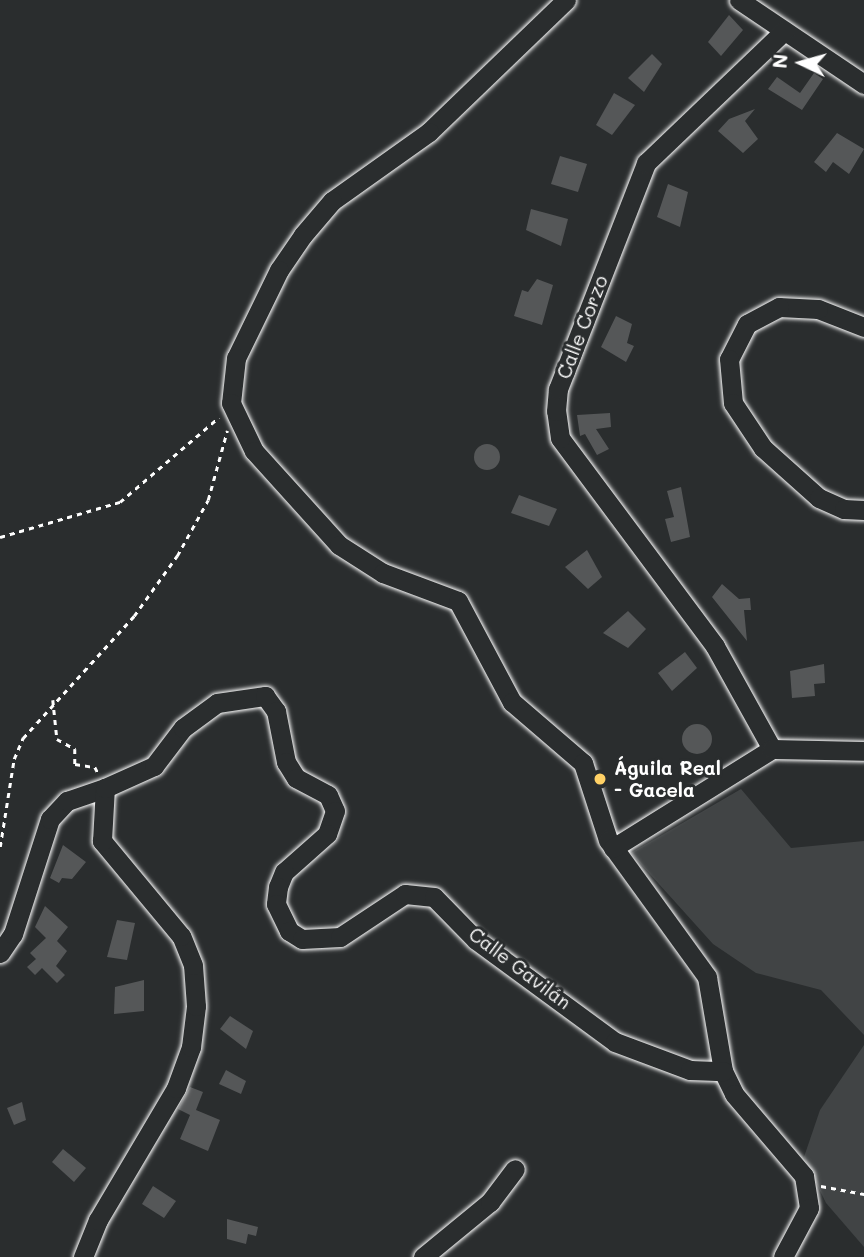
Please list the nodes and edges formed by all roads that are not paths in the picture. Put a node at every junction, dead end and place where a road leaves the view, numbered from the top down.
1 (566, 0) edge
2 (739, 0) edge
3 (784, 31) junction
4 (864, 84) edge
5 (864, 327) edge
6 (864, 510) edge
7 (772, 750) junction
8 (864, 751) edge
9 (105, 788) junction
10 (613, 848) junction
11 (0, 953) edge
12 (723, 1071) junction
13 (515, 1168) dead end
14 (83, 1257) edge
15 (423, 1257) edge
16 (783, 1257) edge

1 - 10 street
2 - 3 street
3 - 4 street
3 - 7 street, Calle Corzo
5 - 6 street
7 - 8 street
7 - 10 street
9 - 11 street
9 - 12 street, Calle Gavilán
9 - 14 street
10 - 12 street
12 - 16 street
13 - 15 street

